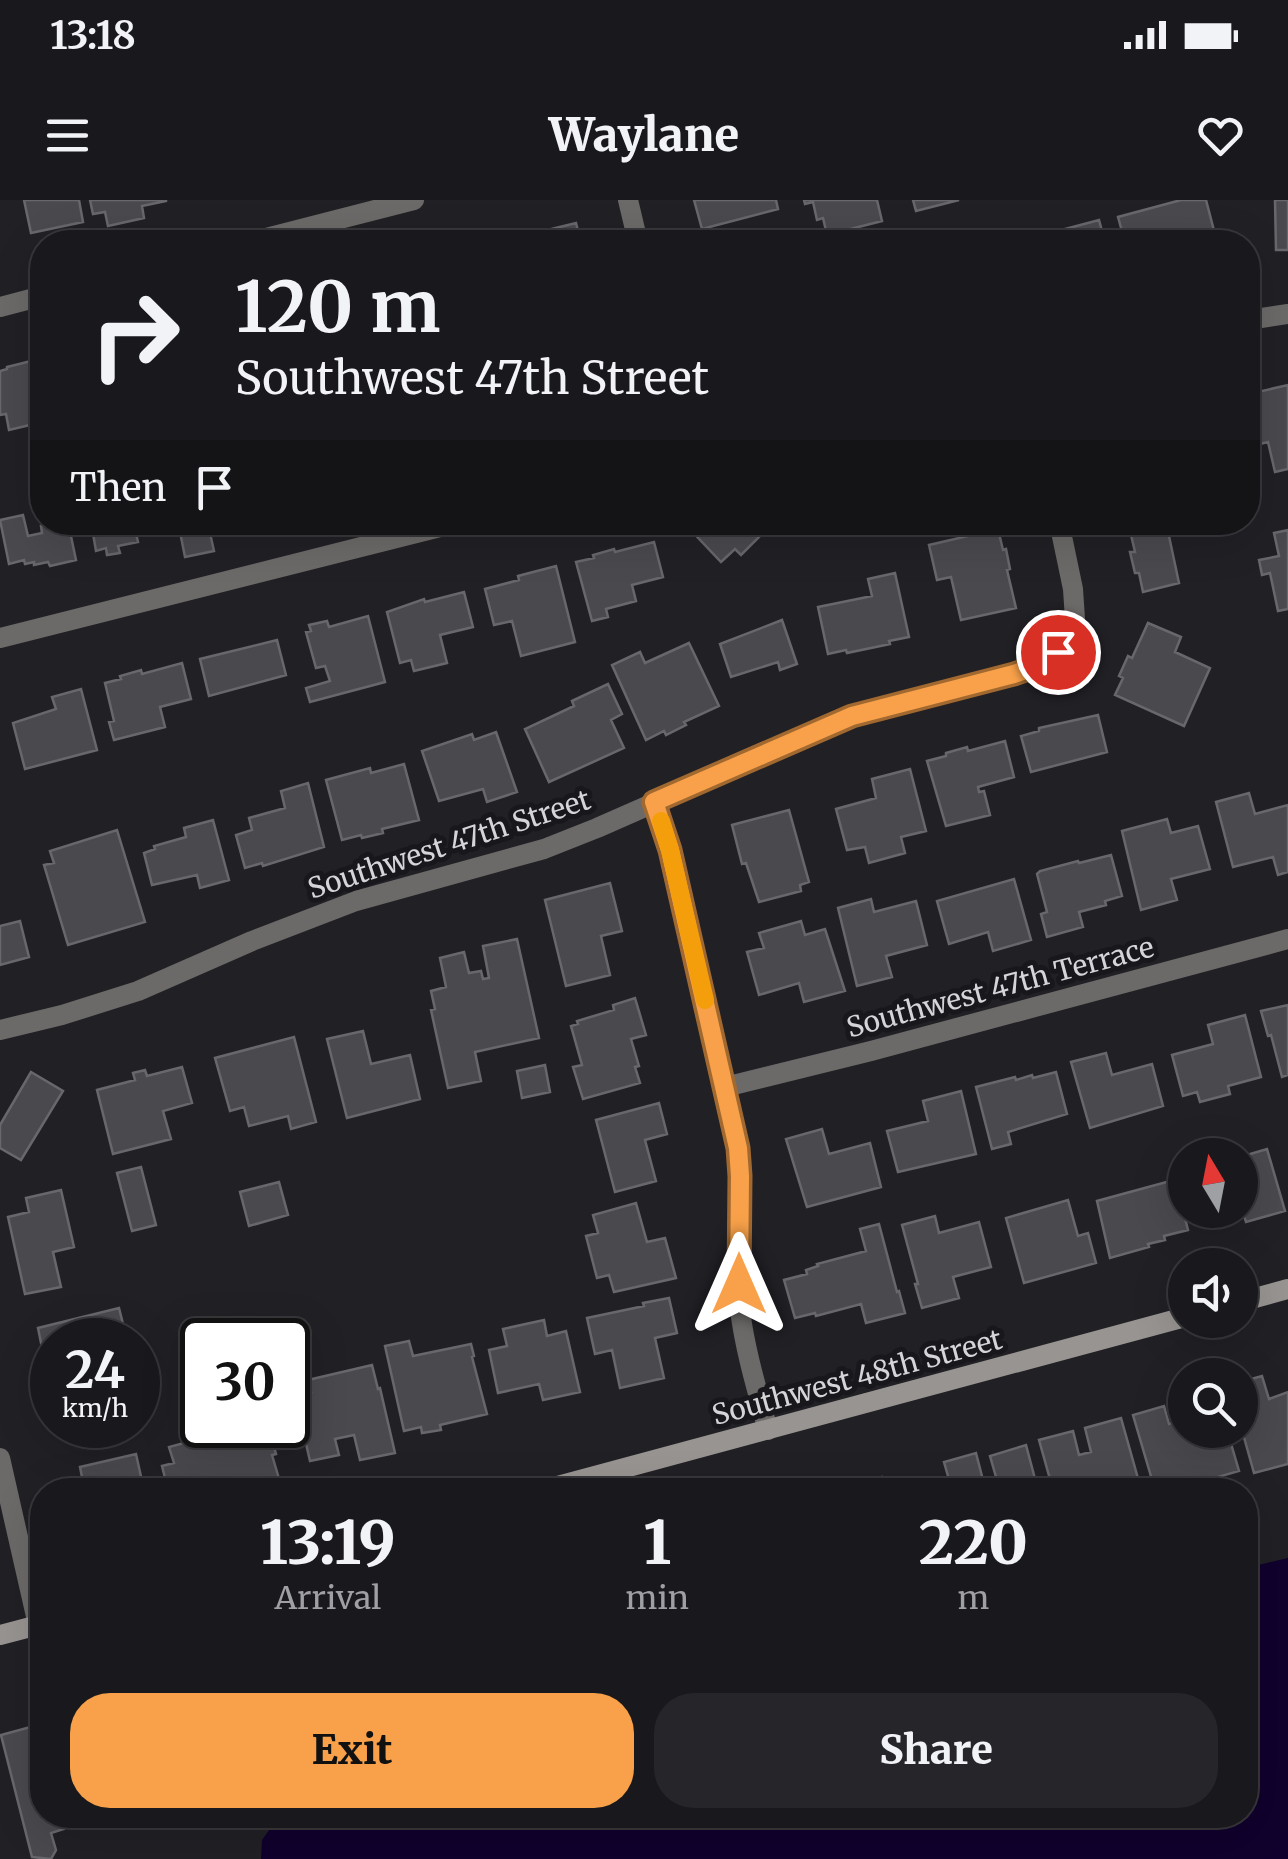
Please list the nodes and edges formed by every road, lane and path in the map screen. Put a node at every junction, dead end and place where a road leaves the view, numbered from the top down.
1 (414, 200) edge
2 (628, 200) edge
3 (297, 230) edge
4 (635, 230) edge
5 (30, 299) edge
6 (0, 307) edge
7 (1288, 314) edge
8 (1260, 318) edge
9 (408, 535) edge
10 (1062, 535) edge
11 (0, 638) edge
12 (654, 802) junction
13 (1288, 939) edge
14 (0, 1030) edge
15 (725, 1087) junction
16 (1288, 1289) edge
17 (1258, 1297) edge
18 (1168, 1322) edge
19 (768, 1430) junction
20 (0, 1458) edge
21 (588, 1478) edge
22 (30, 1582) edge
23 (30, 1627) edge
24 (0, 1635) edge

1 - 3 street
2 - 4 street
5 - 6 street
7 - 8 street
9 - 11 street
10 - 12 street, Southwest 47th Street
12 - 14 street, Southwest 47th Street
12 - 15 street
13 - 15 street, Southwest 47th Terrace
15 - 19 street
16 - 17 street
18 - 19 street, Southwest 48th Street
19 - 21 street, Southwest 48th Street
20 - 22 street
23 - 24 street

